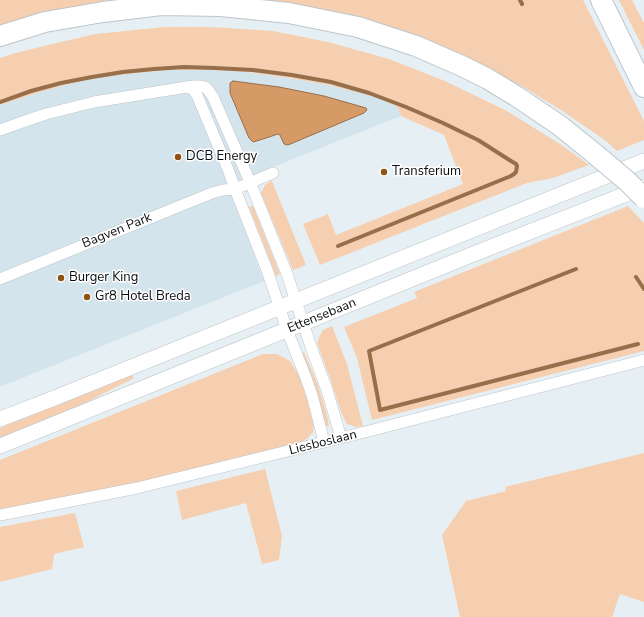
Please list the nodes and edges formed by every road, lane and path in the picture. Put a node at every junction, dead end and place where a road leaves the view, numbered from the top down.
1 (601, 0) edge
2 (0, 36) edge
3 (185, 87) junction
4 (644, 87) edge
5 (0, 130) edge
6 (644, 161) edge
7 (273, 173) dead end
8 (250, 182) junction
9 (644, 187) edge
10 (235, 189) junction
11 (644, 198) edge
12 (0, 279) edge
13 (295, 301) junction
14 (279, 307) junction
15 (303, 324) junction
16 (287, 330) junction
17 (644, 360) edge
18 (0, 419) edge
19 (341, 438) junction
20 (324, 442) junction
21 (0, 446) edge
22 (0, 515) edge

1 - 4 highway
2 - 11 highway, bridge
3 - 5 street
3 - 8 street
3 - 10 street
6 - 13 main road, Ettensebaan
7 - 8 street, Bagven Park
8 - 10 street, Bagven Park
8 - 13 street
9 - 15 main road, Ettensebaan
10 - 12 street, Bagven Park
10 - 14 street
13 - 14 main road, Ettensebaan
13 - 15 street
14 - 16 street
14 - 18 main road, Ettensebaan
15 - 16 main road, Ettensebaan
15 - 19 street
16 - 20 street
16 - 21 main road, Ettensebaan
17 - 19 street, Liesboslaan
19 - 20 street, Liesboslaan
20 - 22 street, Liesboslaan

